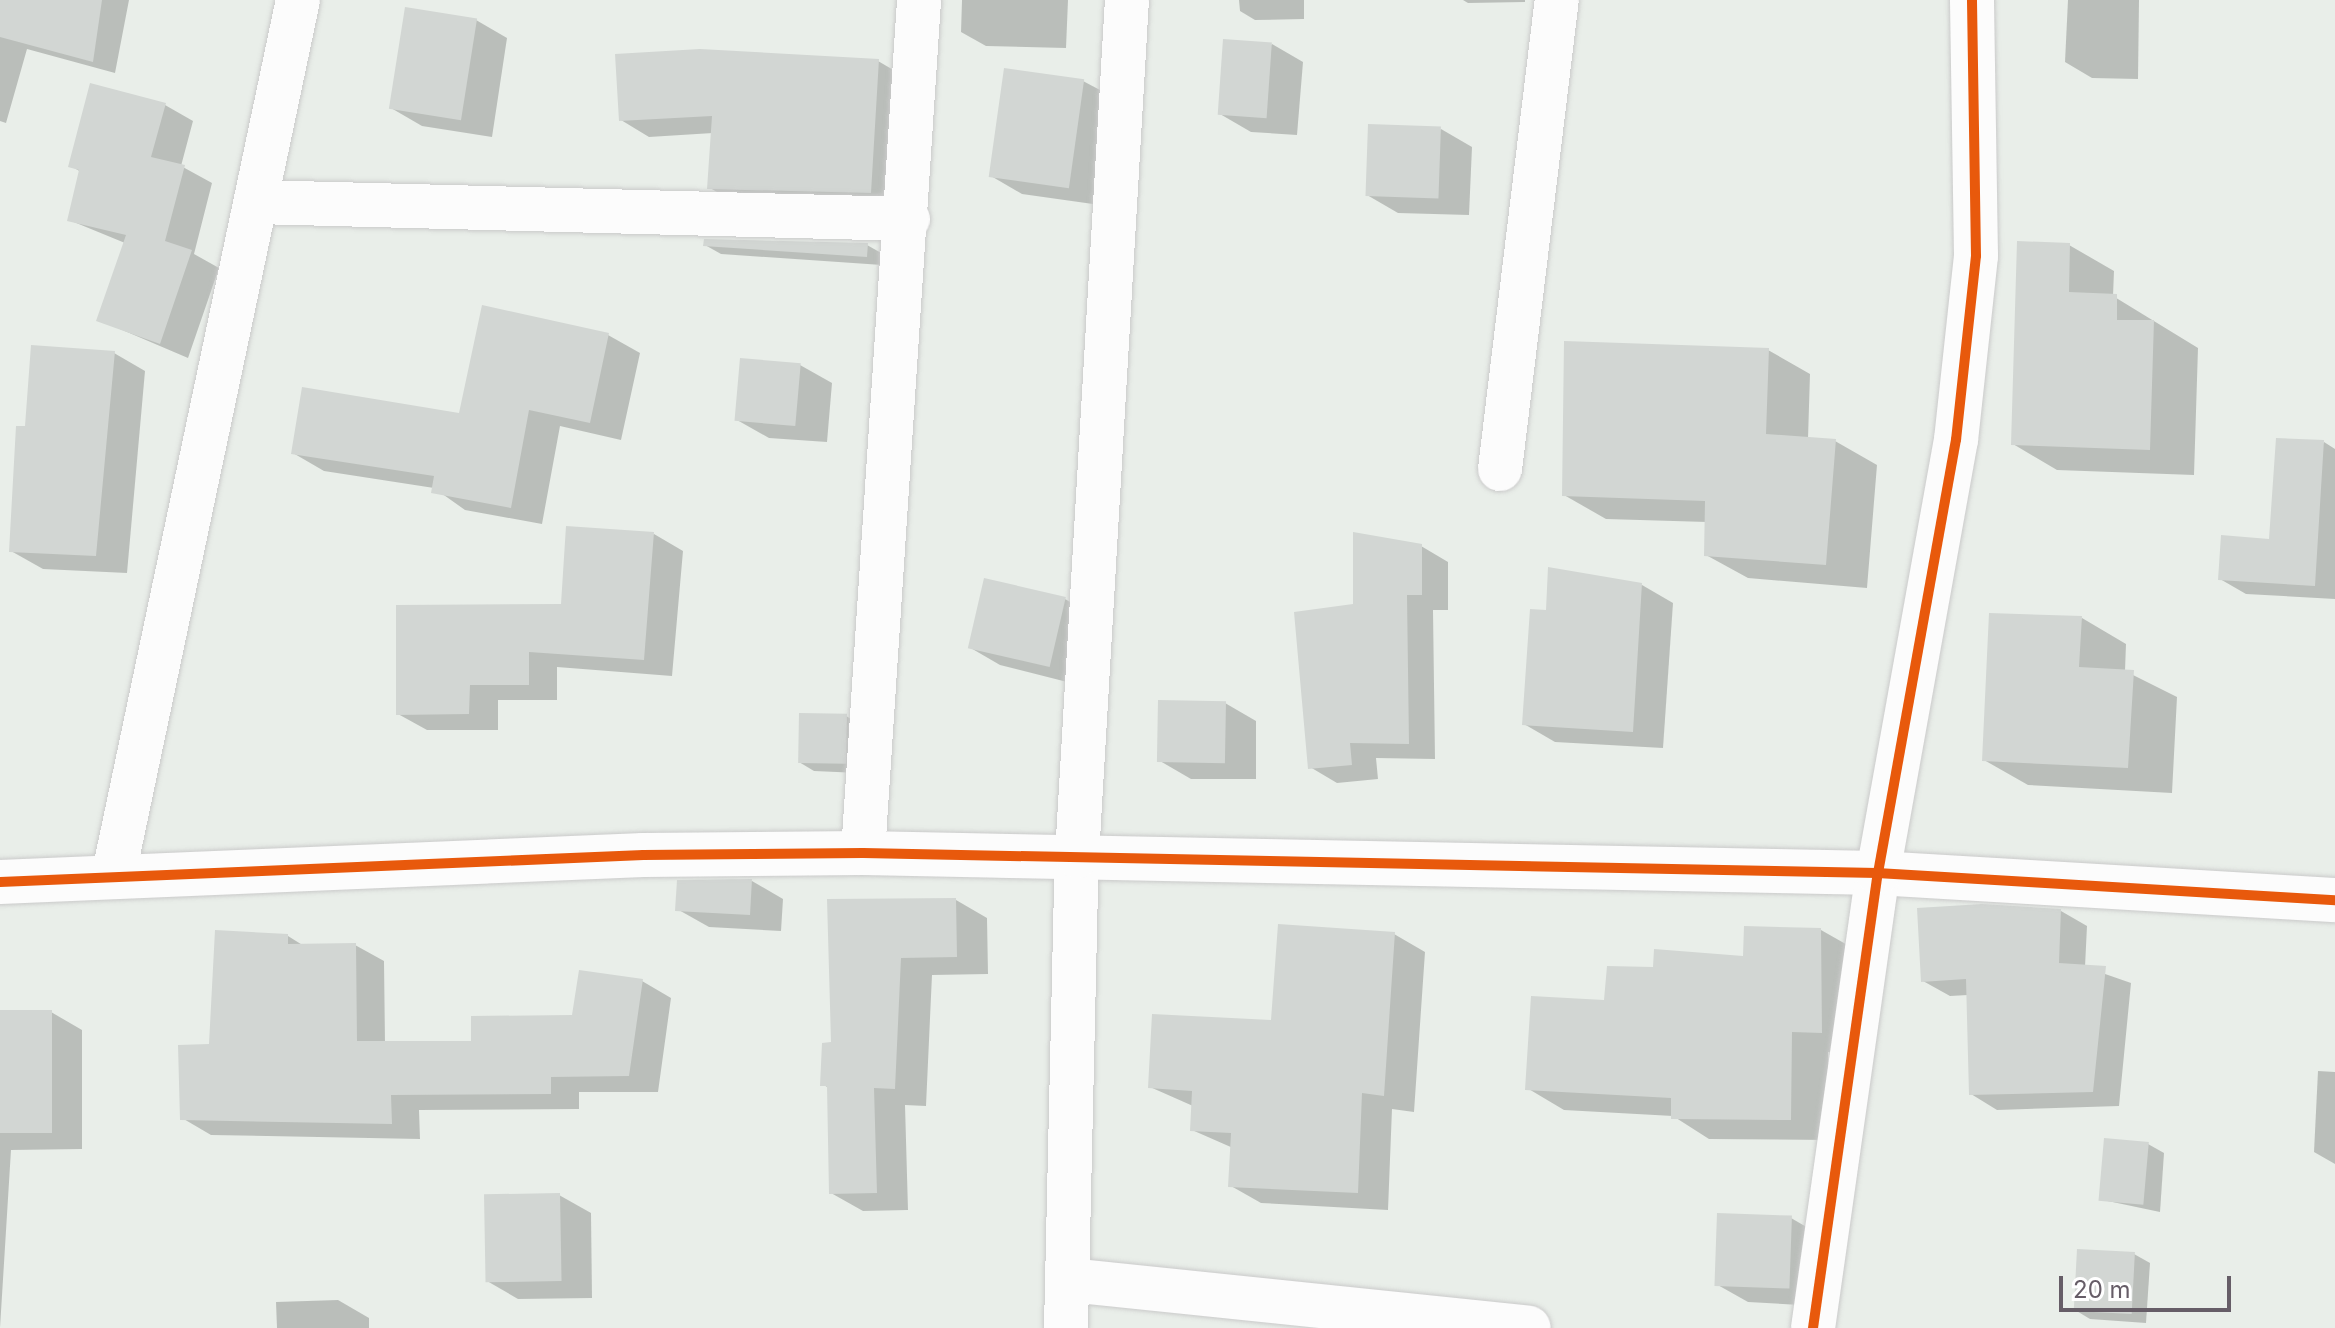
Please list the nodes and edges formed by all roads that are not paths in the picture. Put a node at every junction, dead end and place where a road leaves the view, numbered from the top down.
1 (298, 0) edge
2 (919, 0) edge
3 (1127, 0) edge
4 (1557, 0) edge
5 (1972, 0) edge
6 (256, 202) junction
7 (908, 219) junction
8 (1500, 469) dead end
9 (863, 853) junction
10 (1077, 856) junction
11 (114, 873) junction
12 (1878, 873) junction
13 (0, 882) edge
14 (2335, 900) edge
15 (1068, 1280) junction
16 (1066, 1328) edge
17 (1529, 1328) edge
18 (1813, 1328) edge

1 - 6 street
2 - 7 street
3 - 10 street
4 - 8 street
5 - 12 street
6 - 7 street
6 - 11 street
7 - 9 street
9 - 10 street
9 - 11 street
10 - 12 street
10 - 15 street
11 - 13 street
12 - 14 street
12 - 18 street
15 - 16 street
15 - 17 street

